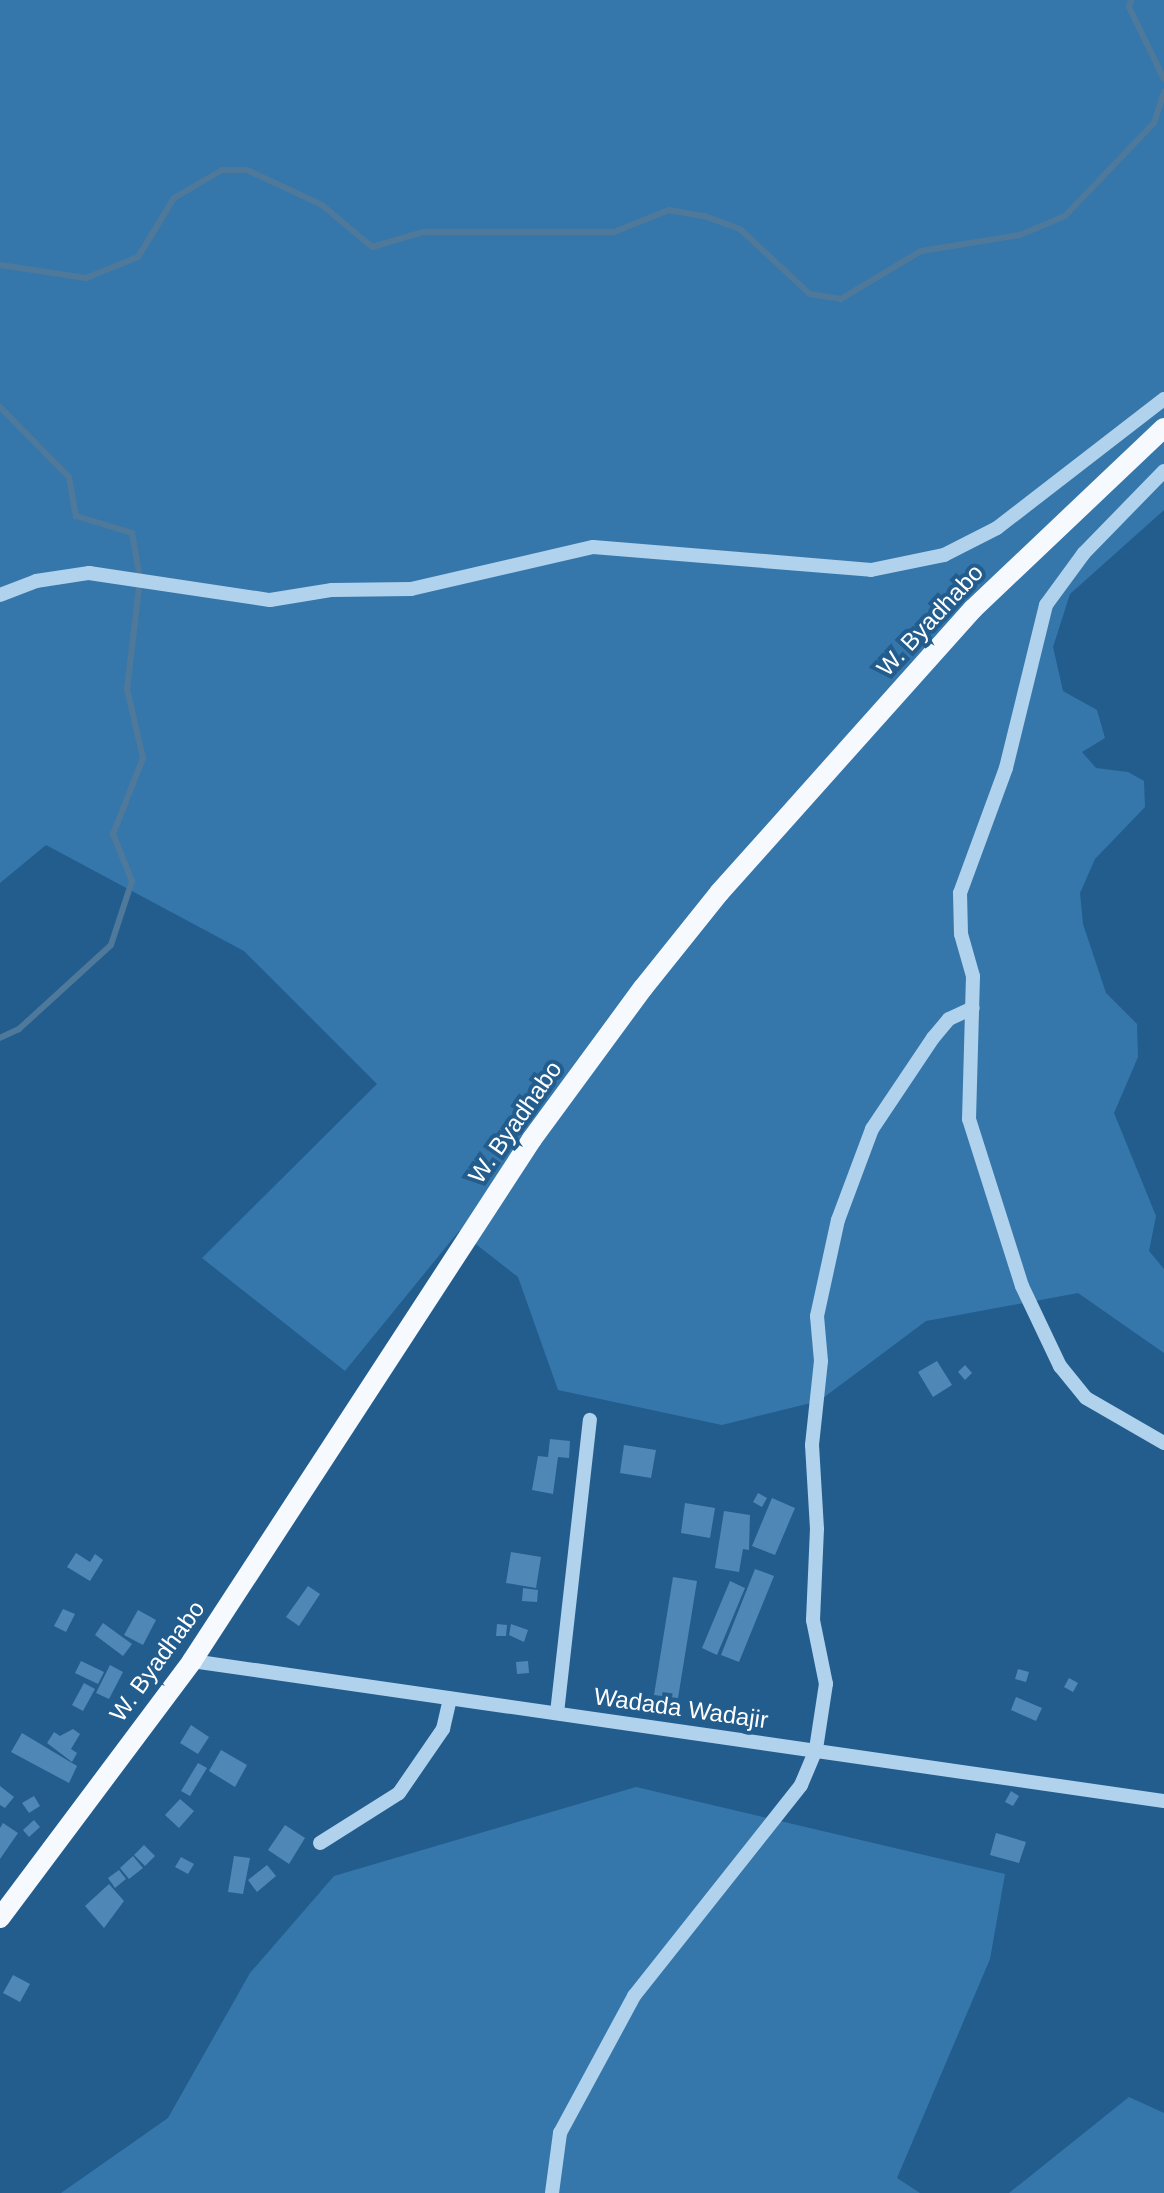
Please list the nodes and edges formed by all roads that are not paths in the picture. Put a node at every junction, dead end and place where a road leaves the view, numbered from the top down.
1 (1164, 399) edge
2 (1164, 428) edge
3 (1164, 471) edge
4 (0, 595) edge
5 (973, 1008) junction
6 (590, 1420) dead end
7 (1164, 1443) edge
8 (192, 1661) junction
9 (450, 1699) junction
10 (557, 1713) junction
11 (816, 1749) junction
12 (1164, 1801) edge
13 (320, 1843) dead end
14 (0, 1918) edge
15 (552, 2193) edge

1 - 4 street
2 - 8 main road, W. Byadhabo
3 - 5 street
5 - 7 street
5 - 11 street
6 - 10 street
8 - 9 street, Wadada Wadajir
8 - 14 main road, W. Byadhabo
9 - 10 street, Wadada Wadajir
9 - 13 street
10 - 11 street, Wadada Wadajir
11 - 12 street, Wadada Wadajir
11 - 15 street

